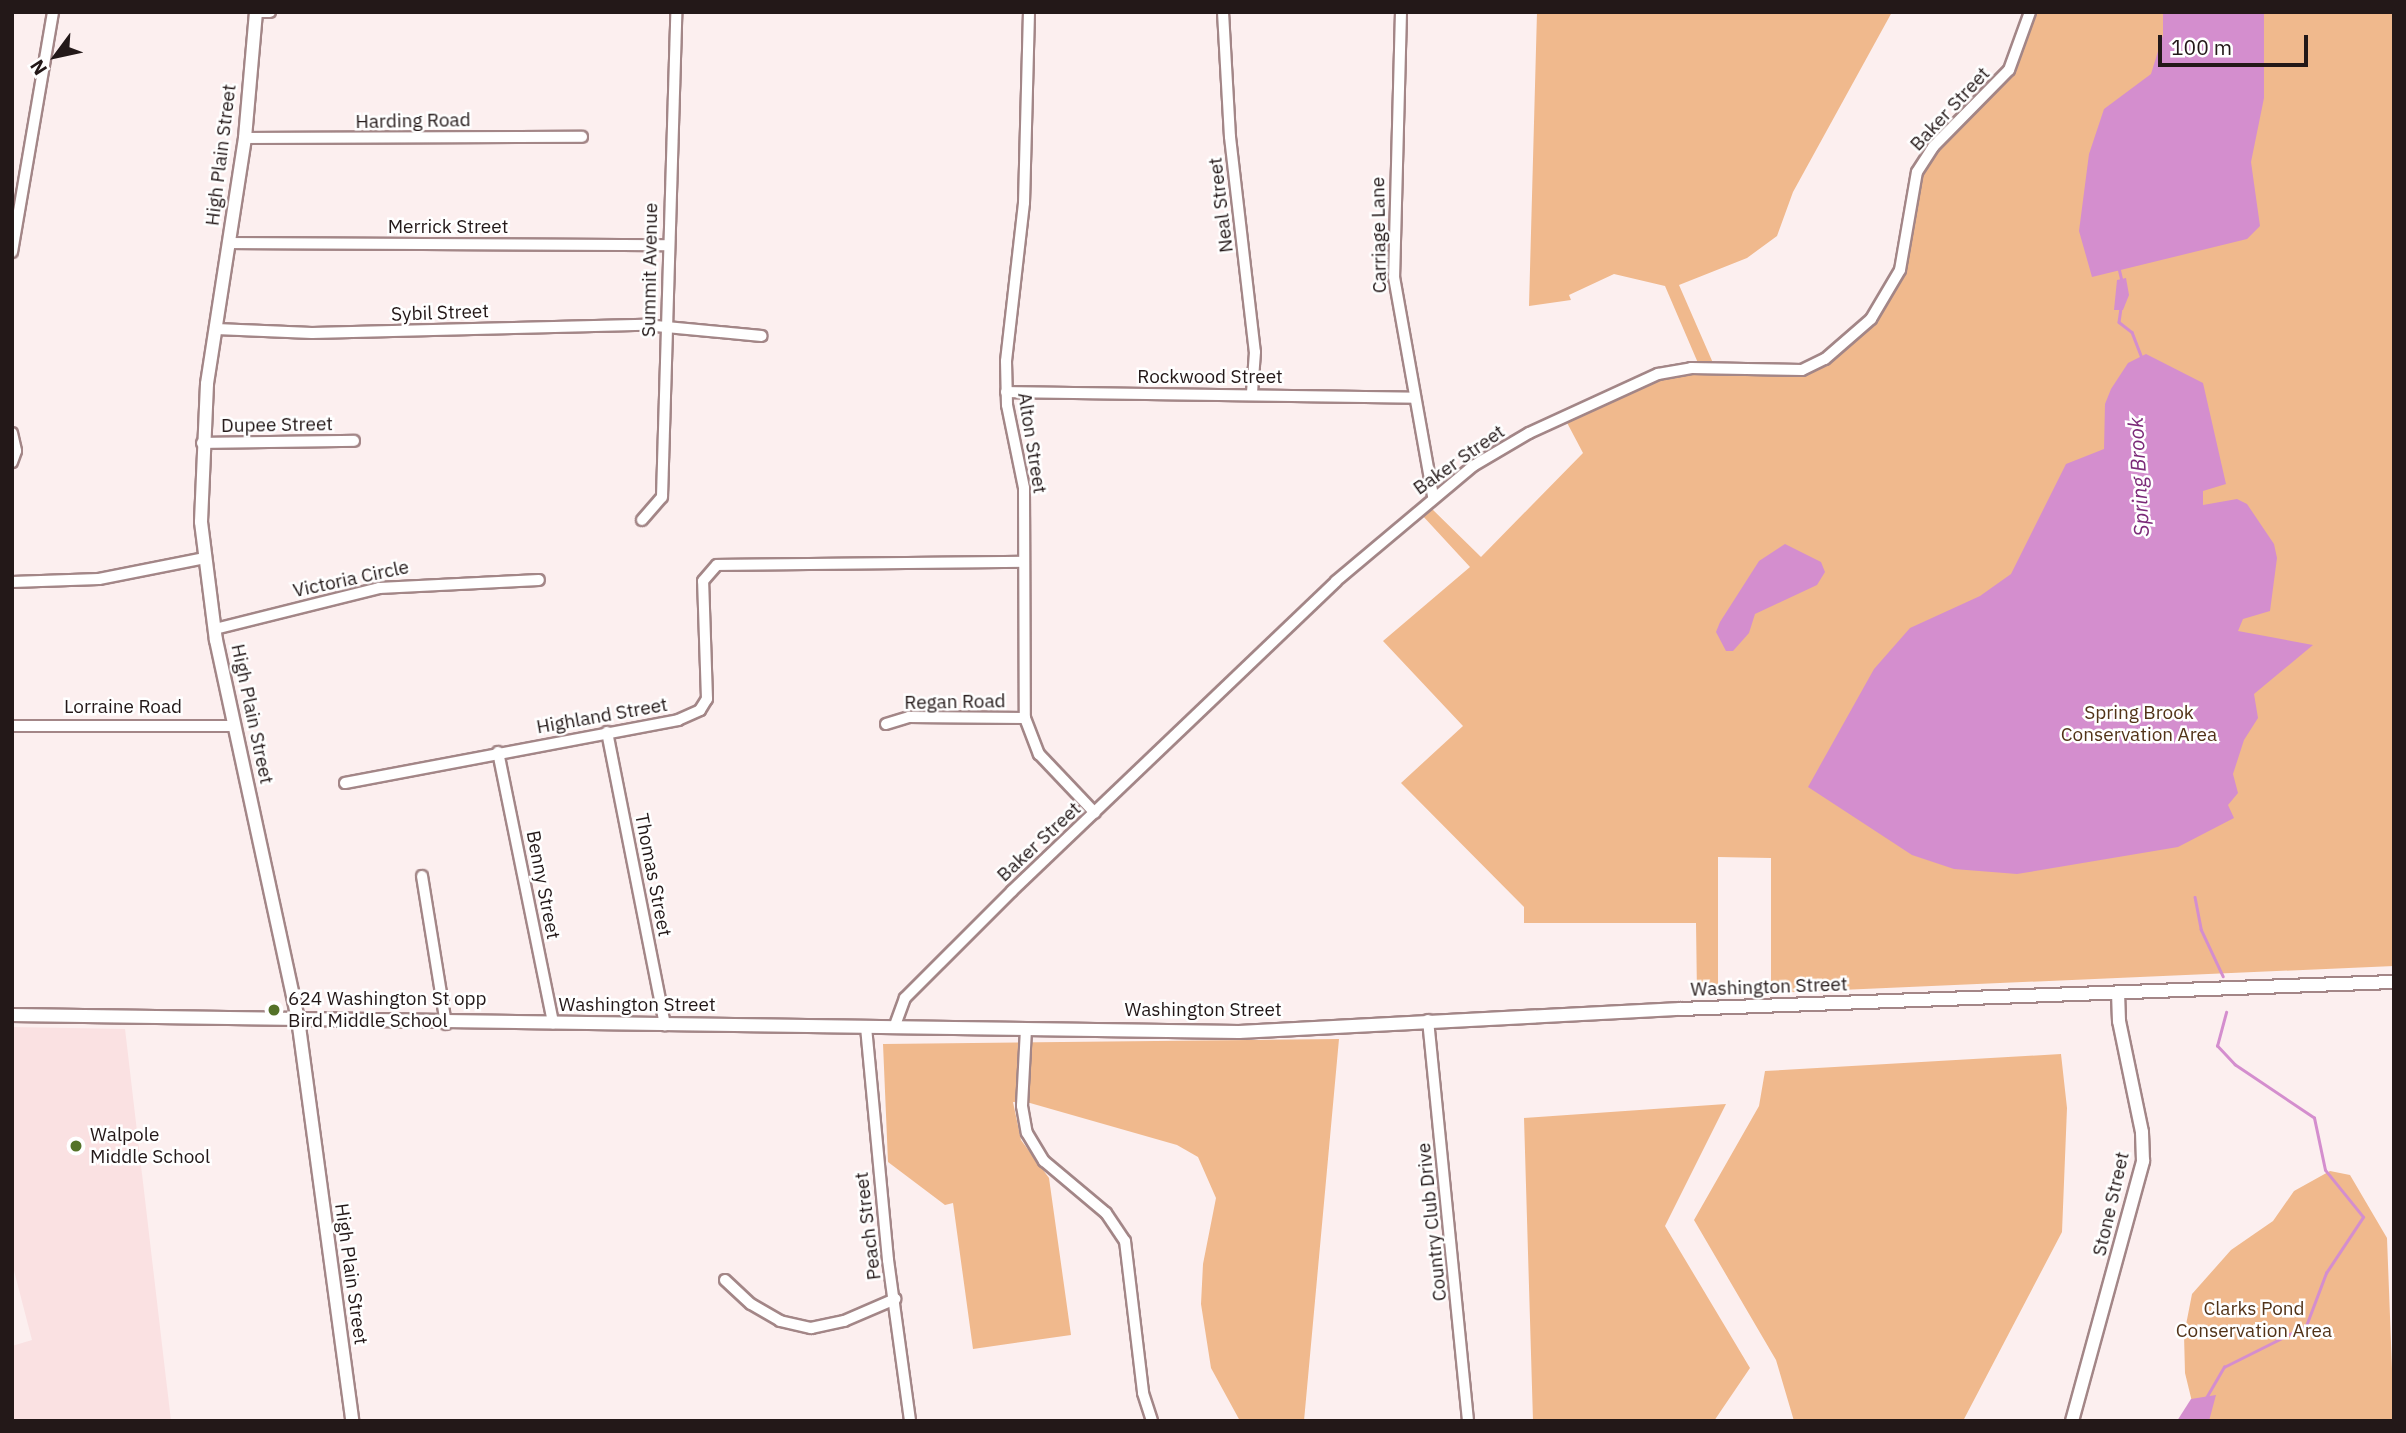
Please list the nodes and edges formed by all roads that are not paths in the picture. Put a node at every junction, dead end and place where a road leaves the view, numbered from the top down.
1 (53, 12) edge
2 (257, 12) edge
3 (270, 12) edge
4 (676, 12) edge
5 (1029, 12) edge
6 (1223, 12) edge
7 (1401, 12) edge
8 (2030, 12) edge
9 (582, 137) dead end
10 (245, 138) junction
11 (229, 243) junction
12 (666, 245) junction
13 (12, 252) edge
14 (666, 327) junction
15 (216, 329) junction
16 (761, 336) dead end
17 (1006, 392) junction
18 (1252, 393) junction
19 (1414, 398) junction
20 (12, 433) edge
21 (354, 441) dead end
22 (202, 443) junction
23 (12, 462) edge
24 (1433, 497) junction
25 (642, 520) dead end
26 (205, 558) junction
27 (1023, 562) junction
28 (539, 580) dead end
29 (12, 582) edge
30 (215, 629) junction
31 (1025, 718) junction
32 (886, 723) dead end
33 (12, 726) edge
34 (234, 726) junction
35 (607, 732) junction
36 (498, 752) junction
37 (345, 783) dead end
38 (1095, 813) junction
39 (422, 876) dead end
40 (2394, 982) edge
41 (2118, 992) junction
42 (12, 1015) edge
43 (298, 1019) junction
44 (1428, 1020) junction
45 (553, 1023) junction
46 (446, 1024) junction
47 (665, 1025) junction
48 (866, 1027) junction
49 (894, 1028) junction
50 (1026, 1029) junction
51 (726, 1280) dead end
52 (895, 1299) junction
53 (352, 1421) edge
54 (910, 1421) edge
55 (1152, 1421) edge
56 (1468, 1421) edge
57 (2072, 1421) edge

1 - 13 street
2 - 3 street
2 - 10 main road, High Plain Street
4 - 12 street, Summit Avenue
5 - 17 street, Alton Street
6 - 18 street, Neal Street
7 - 19 street, Carriage Lane
8 - 24 street, Baker Street
9 - 10 street, Harding Road
10 - 11 main road, High Plain Street
11 - 12 street, Merrick Street
11 - 15 main road, High Plain Street
12 - 14 street, Summit Avenue
14 - 15 street, Sybil Street
14 - 16 street, Sybil Street
14 - 25 street, Summit Avenue
15 - 22 main road, High Plain Street
17 - 18 street, Rockwood Street
17 - 27 street, Alton Street
18 - 19 street, Rockwood Street
19 - 24 street, Carriage Lane
20 - 23 street
21 - 22 street, Dupee Street
22 - 26 main road, High Plain Street
24 - 38 street, Baker Street
26 - 29 street
26 - 30 main road, High Plain Street
27 - 31 street, Alton Street
27 - 35 street, Highland Street
28 - 30 street, Victoria Circle
30 - 34 main road, High Plain Street
31 - 32 street, Regan Road
31 - 38 street, Alton Street
33 - 34 street, Lorraine Road
34 - 43 main road, High Plain Street
35 - 36 street, Highland Street
35 - 47 street, Thomas Street
36 - 37 street, Highland Street
36 - 45 street, Benny Street
38 - 49 street, Baker Street
39 - 46 street
40 - 41 main road, Washington Street
41 - 44 main road, Washington Street
41 - 57 main road, Stone Street
42 - 43 main road, Washington Street
43 - 46 main road, Washington Street
43 - 53 main road, High Plain Street
44 - 50 main road, Washington Street
44 - 56 street, Country Club Drive
45 - 46 main road, Washington Street
45 - 47 main road, Washington Street
47 - 48 main road, Washington Street
48 - 49 main road, Washington Street
48 - 52 street, Peach Street
49 - 50 main road, Washington Street
50 - 55 street
51 - 52 street
52 - 54 street, Peach Street

